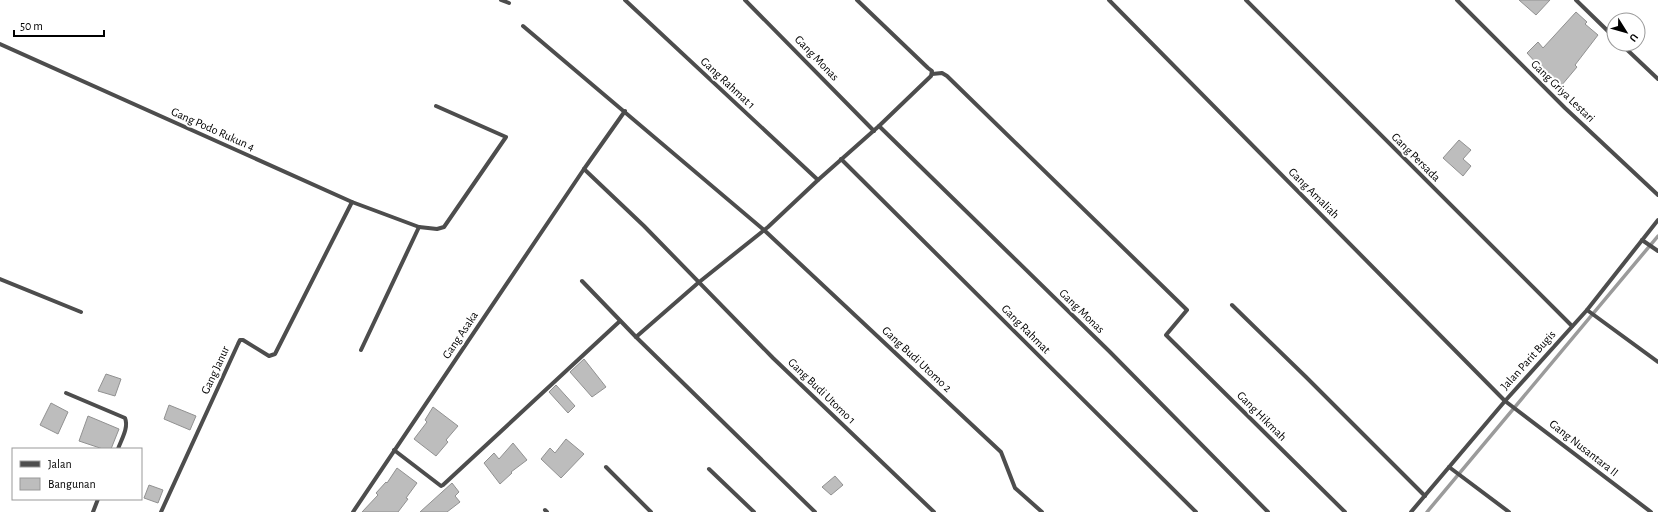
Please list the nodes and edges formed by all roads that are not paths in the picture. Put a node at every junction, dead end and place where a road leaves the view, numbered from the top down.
1 (501, 0) edge
2 (625, 0) edge
3 (745, 0) edge
4 (857, 0) edge
5 (1109, 0) edge
6 (1246, 0) edge
7 (1456, 0) edge
8 (1576, 0) edge
9 (509, 3) dead end
10 (523, 26) dead end
11 (1606, 29) edge
12 (0, 44) edge
13 (1629, 52) edge
14 (932, 74) junction
15 (1658, 79) edge
16 (436, 106) dead end
17 (625, 112) junction
18 (879, 126) junction
19 (874, 131) junction
20 (841, 159) junction
21 (584, 168) junction
22 (818, 180) junction
23 (1658, 195) edge
24 (352, 202) junction
25 (1658, 220) edge
26 (419, 227) junction
27 (764, 230) junction
28 (1642, 240) junction
29 (1658, 251) edge
30 (0, 279) edge
31 (582, 281) dead end
32 (698, 283) junction
33 (1232, 305) dead end
34 (1588, 310) junction
35 (81, 312) dead end
36 (620, 321) junction
37 (1572, 326) junction
38 (636, 337) junction
39 (361, 350) dead end
40 (1658, 362) edge
41 (66, 393) dead end
42 (1506, 401) junction
43 (118, 448) edge
44 (394, 450) junction
45 (606, 467) dead end
46 (709, 468) dead end
47 (1450, 468) junction
48 (1425, 496) junction
49 (98, 500) edge
50 (93, 512) edge
51 (161, 512) edge
52 (353, 512) edge
53 (651, 512) edge
54 (754, 512) edge
55 (814, 512) edge
56 (934, 512) edge
57 (1042, 512) edge
58 (1196, 512) edge
59 (1268, 512) edge
60 (1345, 512) edge
61 (1411, 512) edge
62 (1509, 512) edge
63 (1651, 512) edge

1 - 9 street
2 - 22 street, Gang Rahmat 1
3 - 19 street, Gang Monas
4 - 14 street
5 - 42 street, Gang Amaliah
6 - 37 street, Gang Persada
7 - 23 street, Gang Griya Lestari
8 - 11 street
10 - 17 street, Gang Budi Utomo 2
12 - 24 street, Gang Podo Rukun 4
13 - 15 street
14 - 18 street
14 - 60 street, Gang Hikmah
16 - 26 street, Gang Podo Rukun 4
17 - 21 street, Gang Asaka
17 - 27 street, Gang Budi Utomo 2
18 - 19 street
18 - 59 street, Gang Monas
19 - 20 street
20 - 22 street
20 - 58 street, Gang Rahmat
21 - 32 street, Gang Budi Utomo 1
21 - 44 street, Gang Asaka
22 - 27 street
24 - 26 street, Gang Podo Rukun 4
24 - 51 street, Gang Janur
25 - 28 street, Jalan Parit Bugis
26 - 39 street
27 - 32 street
27 - 57 street, Gang Budi Utomo 2
28 - 29 street
28 - 34 street, Jalan Parit Bugis
30 - 35 street
31 - 36 street
32 - 38 street
32 - 56 street, Gang Budi Utomo 1
33 - 48 street
34 - 37 street, Jalan Parit Bugis
34 - 40 street
36 - 38 street
36 - 44 street
37 - 42 street, Jalan Parit Bugis
38 - 55 street
41 - 43 street
42 - 47 street, Jalan Parit Bugis
42 - 63 street, Gang Nusantara II
44 - 52 street, Gang Asaka
45 - 53 street
46 - 54 street
47 - 48 street, Jalan Parit Bugis
47 - 62 street
48 - 61 street, Jalan Parit Bugis
49 - 50 street

